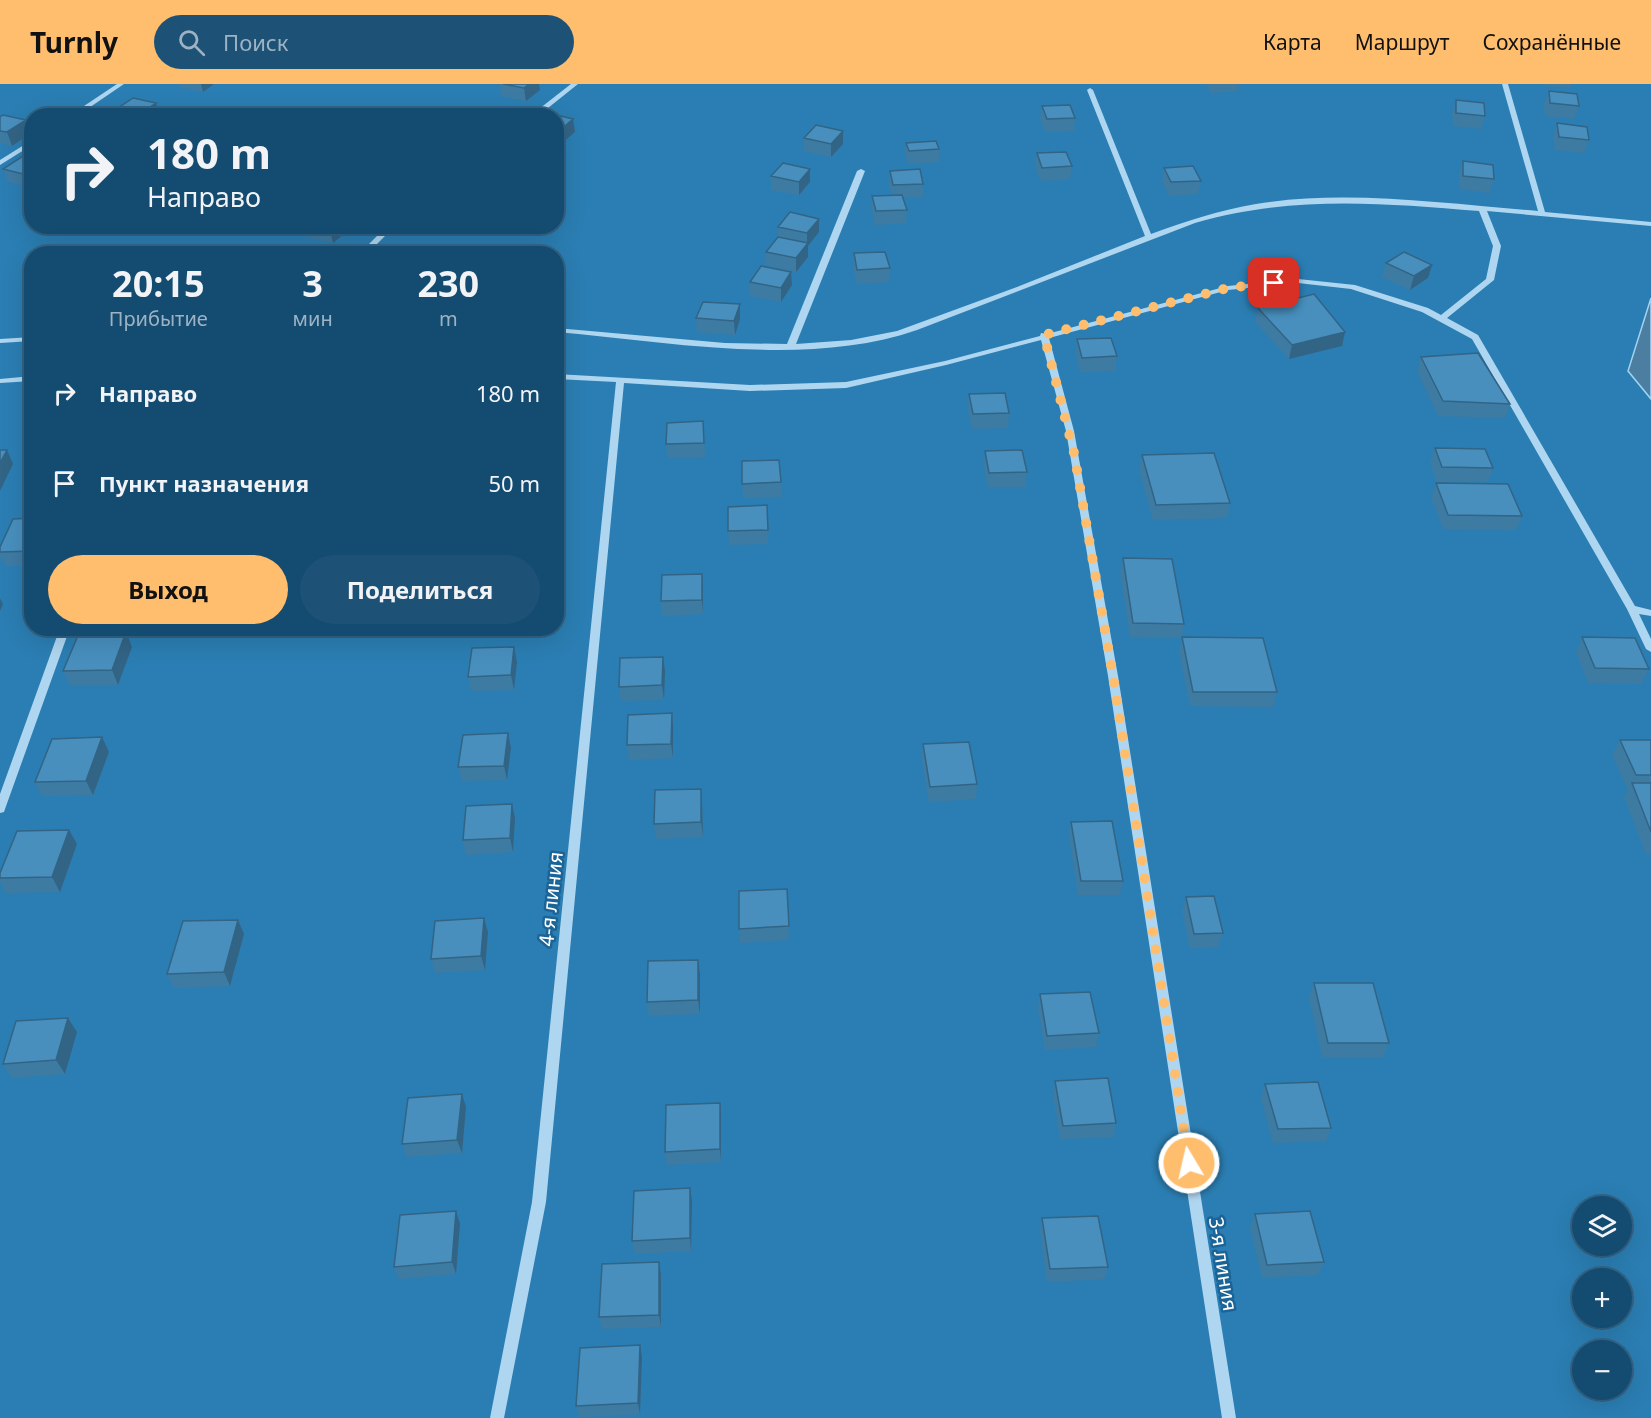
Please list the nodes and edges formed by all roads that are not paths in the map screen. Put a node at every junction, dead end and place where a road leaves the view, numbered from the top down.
1 (121, 84) edge
2 (575, 84) edge
3 (1505, 84) edge
4 (1090, 90) dead end
5 (84, 108) edge
6 (544, 108) edge
7 (24, 147) edge
8 (0, 163) edge
9 (861, 171) dead end
10 (1482, 208) junction
11 (1542, 213) junction
12 (1651, 224) edge
13 (383, 234) edge
14 (1149, 237) junction
15 (371, 246) edge
16 (1441, 319) junction
17 (564, 331) edge
18 (1044, 335) junction
19 (24, 339) edge
20 (0, 340) edge
21 (790, 348) junction
22 (564, 377) edge
23 (24, 379) edge
24 (0, 381) edge
25 (620, 381) junction
26 (1632, 609) junction
27 (1651, 613) edge
28 (62, 636) edge
29 (1651, 649) edge
30 (0, 809) edge
31 (497, 1418) edge
32 (1229, 1418) edge

1 - 5 street
2 - 6 street
3 - 11 street
4 - 14 street
7 - 8 street
9 - 21 street
10 - 11 street
10 - 14 street
10 - 16 street
11 - 12 street
13 - 15 street
14 - 21 street
16 - 18 street
16 - 26 street
17 - 21 street
18 - 25 street
18 - 32 street, 3-я линия
19 - 20 street
22 - 25 street
23 - 24 street
25 - 31 street, 4-я линия
26 - 27 street
26 - 29 street
28 - 30 street

